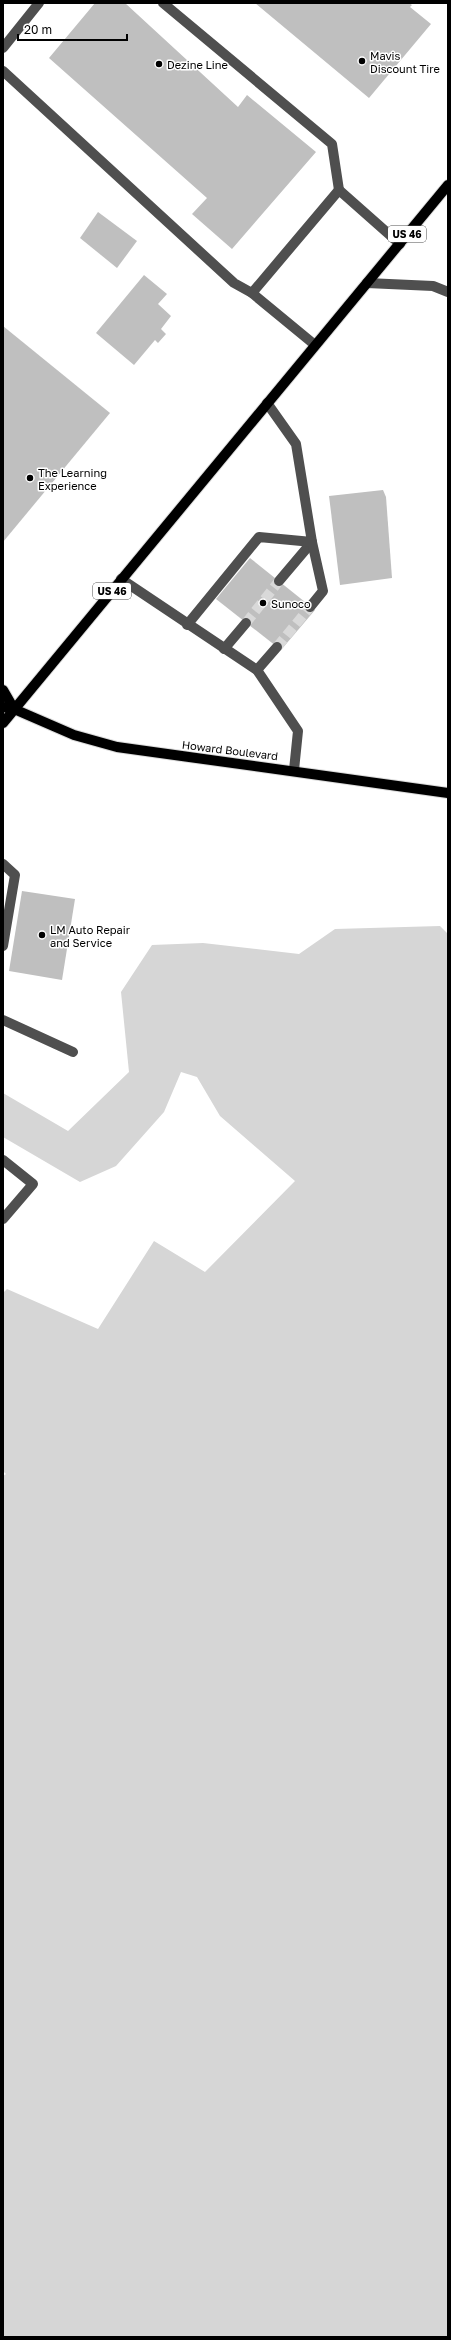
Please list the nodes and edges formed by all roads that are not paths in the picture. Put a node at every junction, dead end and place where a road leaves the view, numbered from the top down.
1 (39, 3) edge
2 (163, 3) edge
3 (3, 48) edge
4 (3, 71) edge
5 (448, 185) edge
6 (339, 190) junction
7 (400, 244) junction
8 (367, 283) junction
9 (448, 292) edge
10 (252, 293) junction
11 (315, 346) junction
12 (267, 403) junction
13 (312, 542) junction
14 (121, 579) junction
15 (279, 581) tunnel mouth
16 (310, 607) tunnel mouth
17 (246, 623) tunnel mouth
18 (187, 625) junction
19 (277, 647) tunnel mouth
20 (224, 649) junction
21 (257, 670) junction
22 (3, 690) edge
23 (3, 707) edge
24 (14, 709) junction
25 (3, 723) edge
26 (294, 770) junction
27 (448, 793) edge
28 (3, 864) edge
29 (3, 946) edge
30 (3, 1020) edge
31 (73, 1052) dead end
32 (3, 1160) edge
33 (3, 1219) edge

1 - 3 lane
2 - 6 lane
4 - 10 lane
5 - 7 main road, US 46
6 - 7 lane
6 - 10 lane
7 - 8 main road, US 46
8 - 9 lane
8 - 11 main road, US 46
10 - 11 lane
11 - 12 main road, US 46
12 - 13 lane
12 - 14 main road, US 46
13 - 15 lane
13 - 16 lane
13 - 18 lane
14 - 18 lane
14 - 24 main road, US 46
17 - 20 lane
18 - 20 lane
19 - 21 lane
20 - 21 lane
21 - 26 lane
22 - 24 main road
23 - 24 main road, Howard Boulevard
24 - 25 main road, US 46
24 - 26 main road, Howard Boulevard
26 - 27 main road, Howard Boulevard
28 - 29 lane
30 - 31 lane
32 - 33 lane

